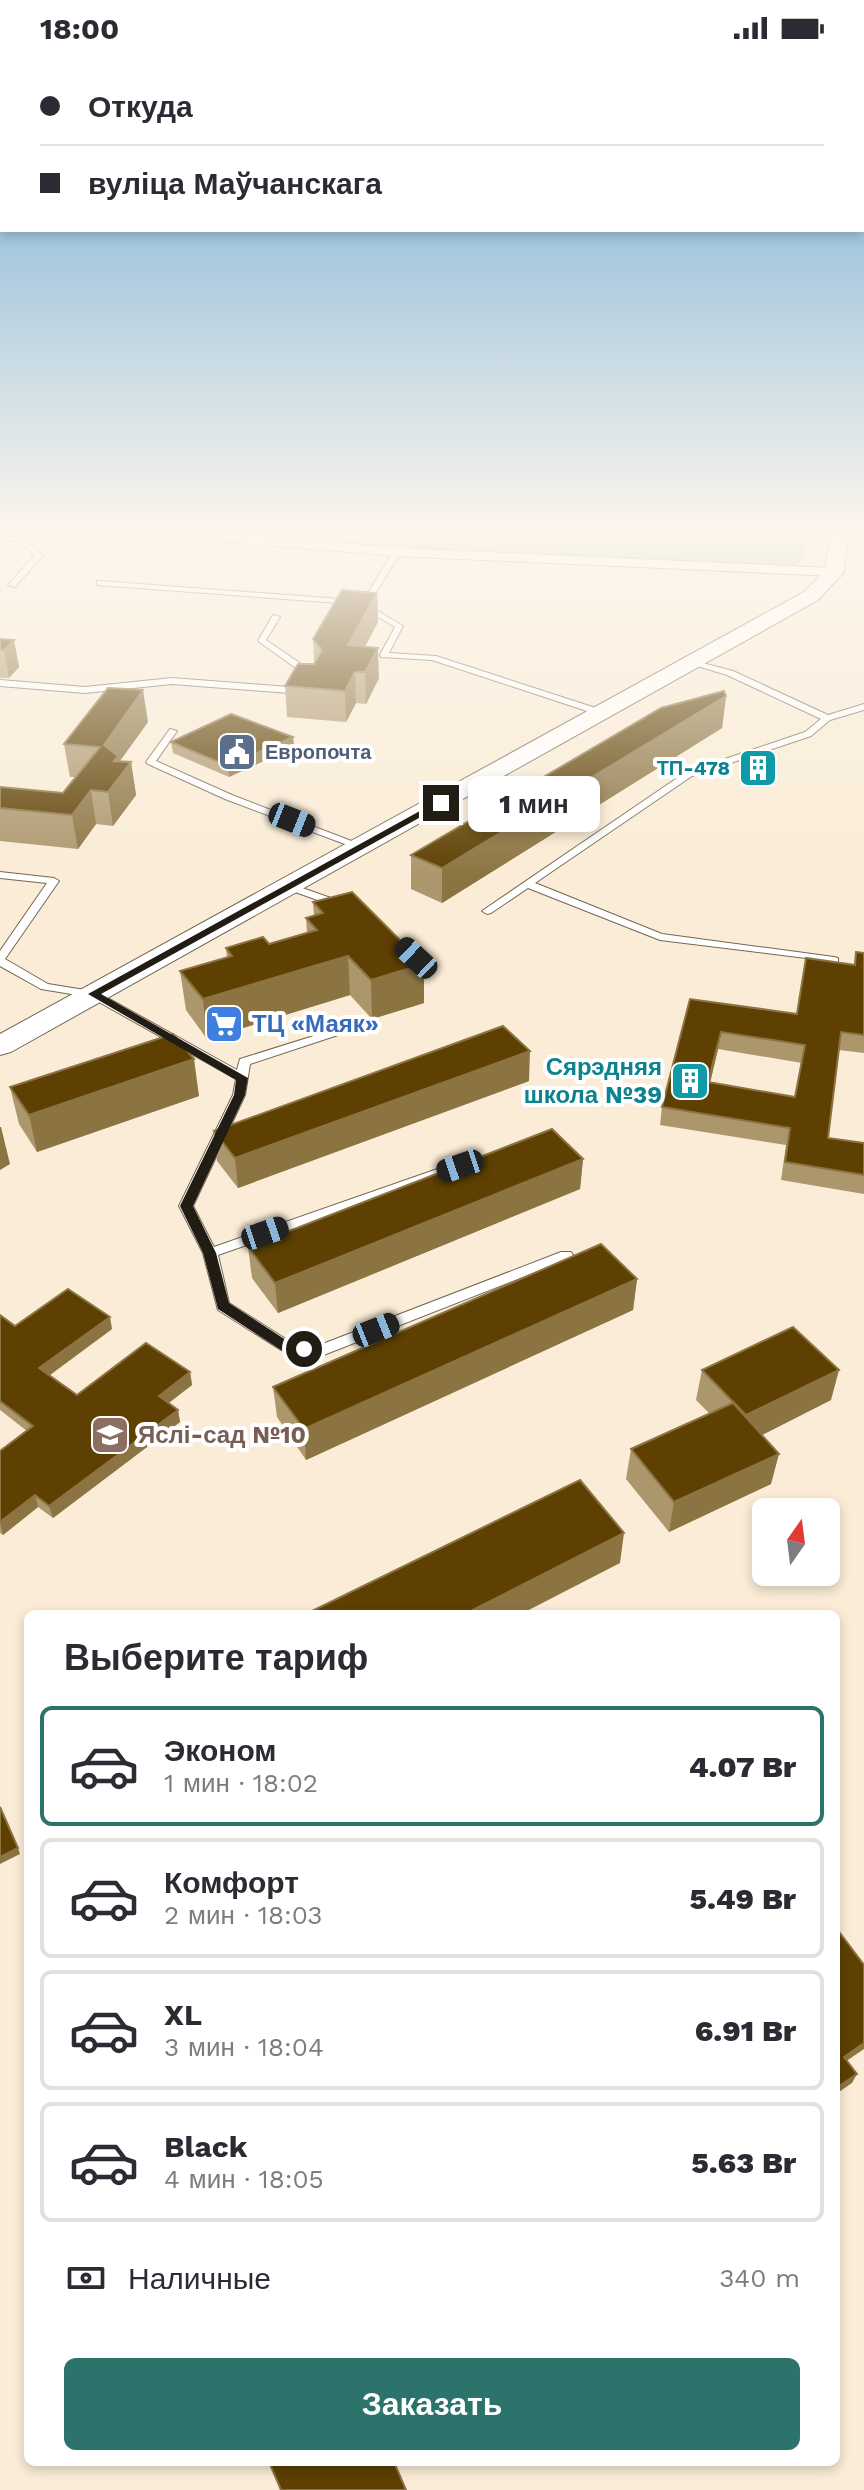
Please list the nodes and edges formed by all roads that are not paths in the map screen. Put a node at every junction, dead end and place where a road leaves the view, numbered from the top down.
1 (273, 649) edge
2 (387, 649) edge
3 (718, 649) edge
4 (694, 662) junction
5 (0, 683) edge
6 (864, 707) edge
7 (602, 713) junction
8 (827, 718) junction
9 (173, 731) dead end
10 (362, 847) junction
11 (0, 875) edge
12 (527, 884) junction
13 (288, 886) junction
14 (356, 910) edge
15 (487, 911) dead end
16 (0, 960) edge
17 (834, 960) edge
18 (93, 994) junction
19 (340, 1031) dead end
20 (0, 1046) edge
21 (242, 1078) junction
22 (470, 1162) edge
23 (210, 1253) junction
24 (566, 1255) edge

1 - 5 lane
2 - 7 lane
3 - 4 main road
4 - 7 main road
4 - 8 lane
6 - 8 lane
7 - 10 main road
8 - 12 lane
9 - 10 lane
10 - 13 main road
11 - 16 lane
12 - 15 lane
12 - 17 lane
13 - 14 lane
13 - 18 main road
16 - 18 lane
18 - 20 main road
18 - 21 lane
19 - 21 lane
21 - 23 lane
22 - 23 lane
23 - 24 lane

